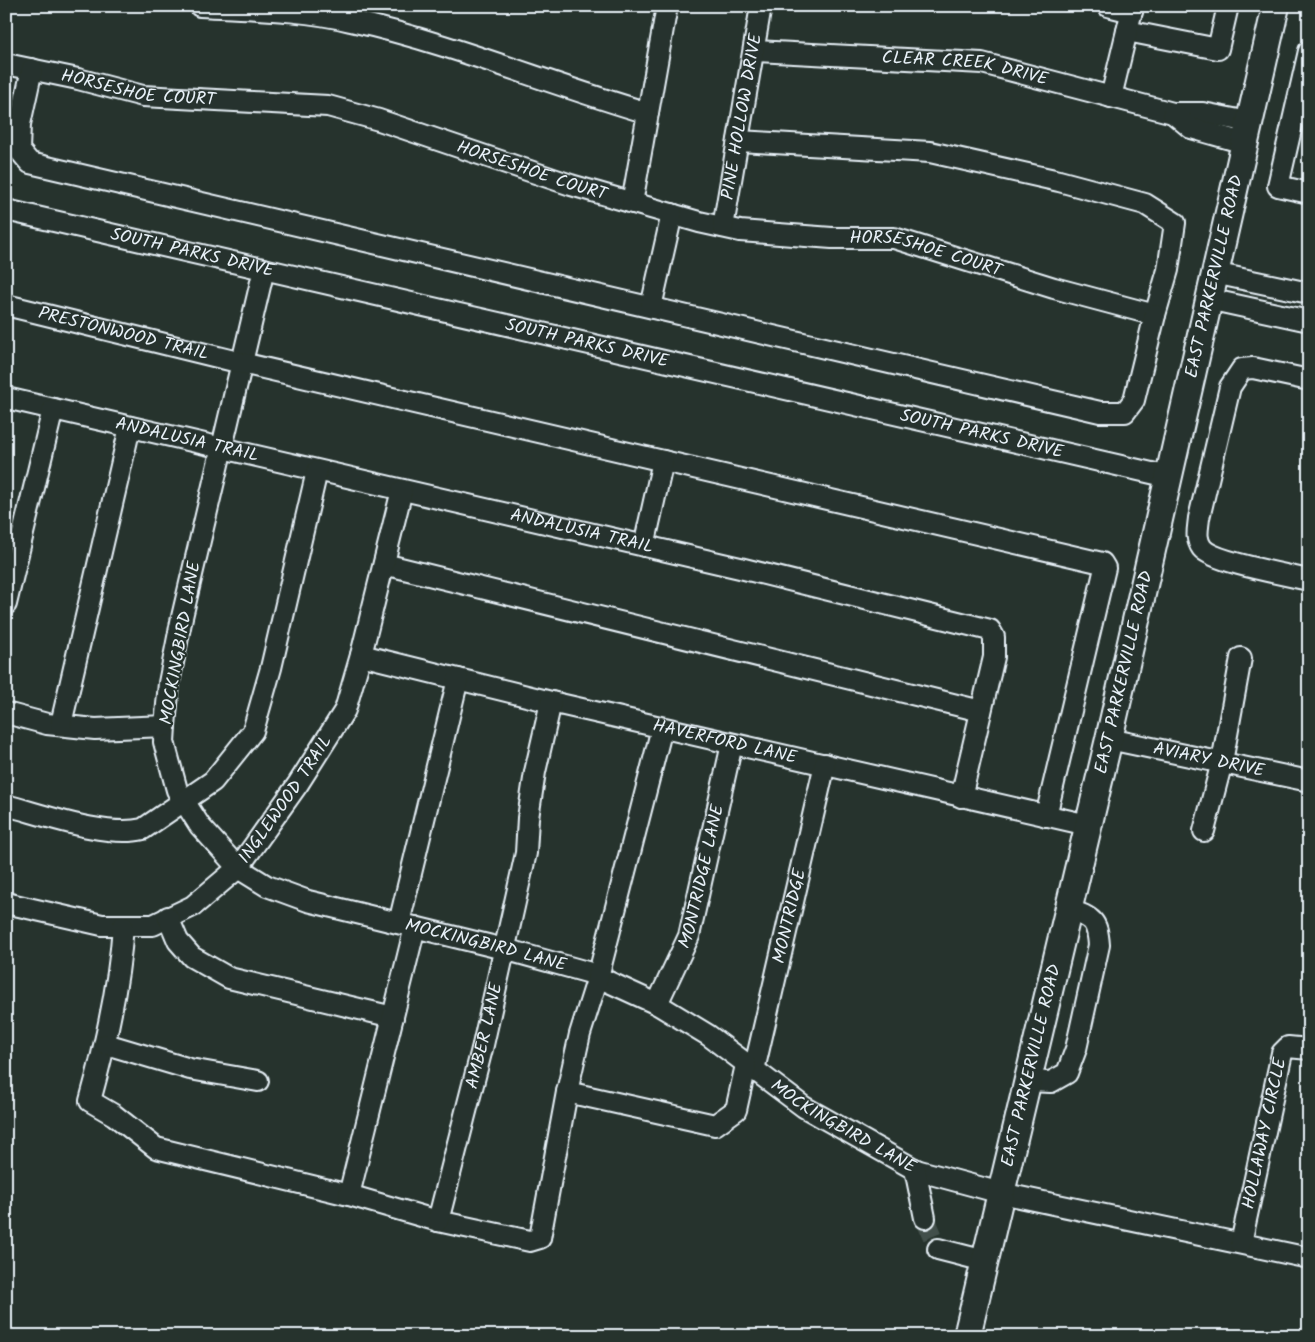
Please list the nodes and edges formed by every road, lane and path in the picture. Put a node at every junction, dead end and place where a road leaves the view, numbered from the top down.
1 (200, 6) edge
2 (667, 6) edge
3 (761, 6) edge
4 (1108, 6) edge
5 (1228, 6) edge
6 (1276, 6) edge
7 (1131, 17) edge
8 (754, 51) junction
9 (1309, 51) edge
10 (6, 64) edge
11 (32, 69) junction
12 (1111, 97) junction
13 (648, 113) junction
14 (1247, 132) junction
15 (738, 141) junction
16 (1309, 193) edge
17 (632, 203) junction
18 (6, 210) edge
19 (672, 214) junction
20 (723, 227) junction
21 (264, 270) junction
22 (1214, 273) junction
23 (1309, 293) edge
24 (1208, 299) junction
25 (6, 305) edge
26 (650, 307) junction
27 (1155, 315) junction
28 (1309, 321) edge
29 (242, 363) junction
30 (1309, 380) edge
31 (6, 398) edge
32 (53, 409) junction
33 (130, 427) junction
34 (222, 449) junction
35 (663, 461) junction
36 (317, 470) junction
37 (1169, 477) junction
38 (402, 490) junction
39 (644, 546) junction
40 (384, 564) junction
41 (1309, 580) edge
42 (6, 604) edge
43 (361, 655) junction
44 (1241, 658) dead end
45 (458, 679) junction
46 (551, 702) junction
47 (981, 711) junction
48 (6, 713) edge
49 (61, 724) junction
50 (165, 726) junction
51 (662, 728) junction
52 (1109, 739) junction
53 (732, 744) junction
54 (1222, 762) junction
55 (825, 764) junction
56 (1309, 781) edge
57 (961, 797) junction
58 (185, 802) junction
59 (6, 805) edge
60 (1046, 816) junction
61 (1088, 826) junction
62 (1204, 832) dead end
63 (238, 868) junction
64 (6, 903) edge
65 (1068, 909) junction
66 (168, 918) junction
67 (407, 925) junction
68 (123, 926) junction
69 (504, 949) junction
70 (598, 978) junction
71 (657, 1004) junction
72 (393, 1017) junction
73 (106, 1044) junction
74 (1309, 1049) edge
75 (750, 1068) junction
76 (258, 1081) dead end
77 (1027, 1081) junction
78 (567, 1092) junction
79 (915, 1169) junction
80 (1002, 1193) junction
81 (349, 1195) junction
82 (925, 1218) tunnel mouth
83 (438, 1221) junction
84 (1240, 1243) junction
85 (938, 1249) dead end
86 (1309, 1258) edge
87 (985, 1261) junction
88 (967, 1336) edge

1 - 13 street
2 - 13 street
3 - 8 street, PINE HOLLOW DRIVE
4 - 7 street
5 - 7 street
6 - 14 main road, EAST PARKERVILLE ROAD
7 - 12 street
8 - 12 street, CLEAR CREEK DRIVE
8 - 15 street, PINE HOLLOW DRIVE
9 - 16 street
10 - 11 street, HORSESHOE COURT
11 - 17 street, HORSESHOE COURT
11 - 26 street
12 - 14 street, CLEAR CREEK DRIVE
13 - 17 street
14 - 22 main road, EAST PARKERVILLE ROAD
15 - 20 street, PINE HOLLOW DRIVE
15 - 27 street
17 - 19 street, HORSESHOE COURT
18 - 21 street, SOUTH PARKS DRIVE
19 - 20 street, HORSESHOE COURT
19 - 26 street
20 - 27 street, HORSESHOE COURT
21 - 29 street, MOCKINGBIRD LANE
21 - 37 street, SOUTH PARKS DRIVE
22 - 23 street
22 - 24 main road, EAST PARKERVILLE ROAD
24 - 28 street
24 - 37 main road, EAST PARKERVILLE ROAD
25 - 29 street, PRESTONWOOD TRAIL
26 - 27 street
29 - 34 street, MOCKINGBIRD LANE
29 - 35 street, PRESTONWOOD TRAIL
30 - 41 street
31 - 32 street, ANDALUSIA TRAIL
32 - 33 street, ANDALUSIA TRAIL
32 - 42 street
33 - 34 street, ANDALUSIA TRAIL
33 - 49 street
34 - 36 street, ANDALUSIA TRAIL
34 - 50 street, MOCKINGBIRD LANE
35 - 39 street
35 - 60 street, PRESTONWOOD TRAIL
36 - 38 street, ANDALUSIA TRAIL
36 - 58 street
37 - 52 main road, EAST PARKERVILLE ROAD
38 - 39 street, ANDALUSIA TRAIL
38 - 40 street, INGLEWOOD TRAIL
39 - 47 street, ANDALUSIA TRAIL
40 - 43 street, INGLEWOOD TRAIL
40 - 47 street
43 - 45 street, HAVERFORD LANE
43 - 63 street, INGLEWOOD TRAIL
44 - 54 street
45 - 46 street, HAVERFORD LANE
45 - 67 street
46 - 51 street, HAVERFORD LANE
46 - 69 street, AMBER LANE
47 - 57 street, ANDALUSIA TRAIL
48 - 49 street
49 - 50 street
50 - 58 street, MOCKINGBIRD LANE
51 - 53 street, HAVERFORD LANE
51 - 70 street
52 - 54 street, AVIARY DRIVE
52 - 61 main road, EAST PARKERVILLE ROAD
53 - 55 street, HAVERFORD LANE
53 - 71 street, MONTRIDGE LANE
54 - 56 street, AVIARY DRIVE
54 - 62 street
55 - 57 street, HAVERFORD LANE
55 - 75 street, MONTRIDGE
57 - 60 street, HAVERFORD LANE
58 - 59 street
58 - 63 street, MOCKINGBIRD LANE
60 - 61 street, HAVERFORD LANE
61 - 65 main road, EAST PARKERVILLE ROAD
63 - 66 street, INGLEWOOD TRAIL
63 - 67 street, MOCKINGBIRD LANE
64 - 68 street, INGLEWOOD TRAIL
65 - 77 main road, EAST PARKERVILLE ROAD
65 - 77 street
66 - 68 street, INGLEWOOD TRAIL
66 - 72 street
67 - 69 street, MOCKINGBIRD LANE
67 - 72 street
68 - 73 street
69 - 70 street, MOCKINGBIRD LANE
69 - 83 street, AMBER LANE
70 - 71 street, MOCKINGBIRD LANE
70 - 78 street
71 - 75 street, MOCKINGBIRD LANE
72 - 81 street
73 - 76 street
73 - 81 street
74 - 84 street, HOLLAWAY CIRCLE
75 - 78 street, MONTRIDGE
75 - 79 street, MOCKINGBIRD LANE
77 - 80 main road, EAST PARKERVILLE ROAD
78 - 83 street
79 - 80 street, MOCKINGBIRD LANE
79 - 82 street
80 - 84 street, MOCKINGBIRD LANE
80 - 87 main road, EAST PARKERVILLE ROAD
81 - 83 street
84 - 86 street, MOCKINGBIRD LANE
85 - 87 street
87 - 88 main road, EAST PARKERVILLE ROAD

